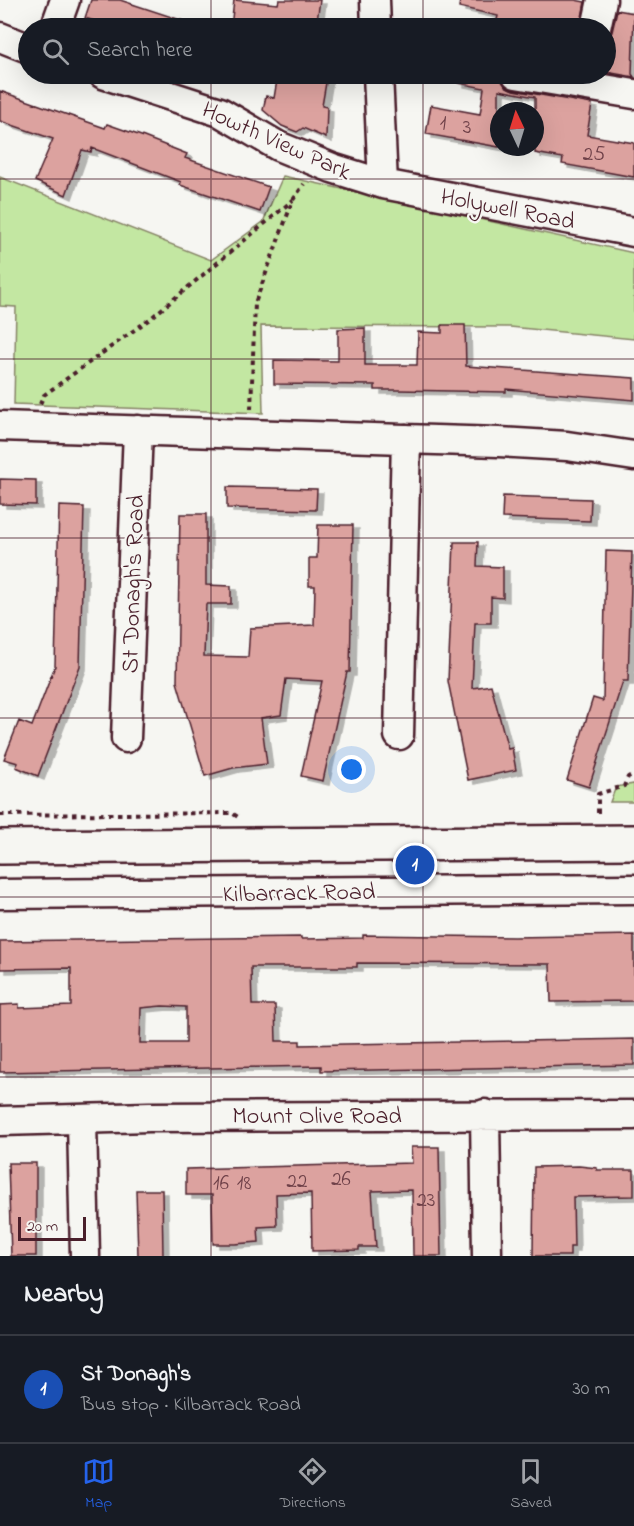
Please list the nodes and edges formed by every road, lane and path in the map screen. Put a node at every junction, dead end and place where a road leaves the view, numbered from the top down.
1 (65, 0) edge
2 (375, 0) edge
3 (602, 0) edge
4 (59, 18) edge
5 (376, 18) edge
6 (598, 18) edge
7 (0, 37) edge
8 (18, 44) edge
9 (134, 84) edge
10 (378, 84) edge
11 (601, 84) edge
12 (634, 94) edge
13 (318, 162) junction
14 (383, 184) junction
15 (293, 200) junction
16 (634, 232) edge
17 (0, 426) edge
18 (29, 427) junction
19 (138, 430) junction
20 (249, 434) junction
21 (406, 439) junction
22 (634, 456) edge
23 (399, 735) dead end
24 (126, 738) dead end
25 (634, 774) edge
26 (598, 813) dead end
27 (634, 842) edge
28 (0, 847) edge
29 (634, 889) edge
30 (0, 894) edge
31 (485, 1114) junction
32 (634, 1114) edge
33 (82, 1120) junction
34 (0, 1121) edge
35 (85, 1256) edge
36 (487, 1256) edge

1 - 4 street
2 - 5 street
3 - 6 street
7 - 8 street
9 - 13 street, Howth View Park
10 - 14 street
11 - 12 street
13 - 14 street, Howth View Park
13 - 15 path
14 - 16 street, Holywell Road
15 - 18 path
15 - 20 path
17 - 18 street
18 - 19 street
19 - 20 street
19 - 24 street, St Donagh's Road
20 - 21 street
21 - 22 street
21 - 23 street
25 - 26 path
27 - 28 main road, Kilbarrack Road
29 - 30 street, Kilbarrack Road
31 - 32 street, Mount Olive Road
31 - 33 street, Mount Olive Road
31 - 36 street
33 - 34 street, Mount Olive Road
33 - 35 street

